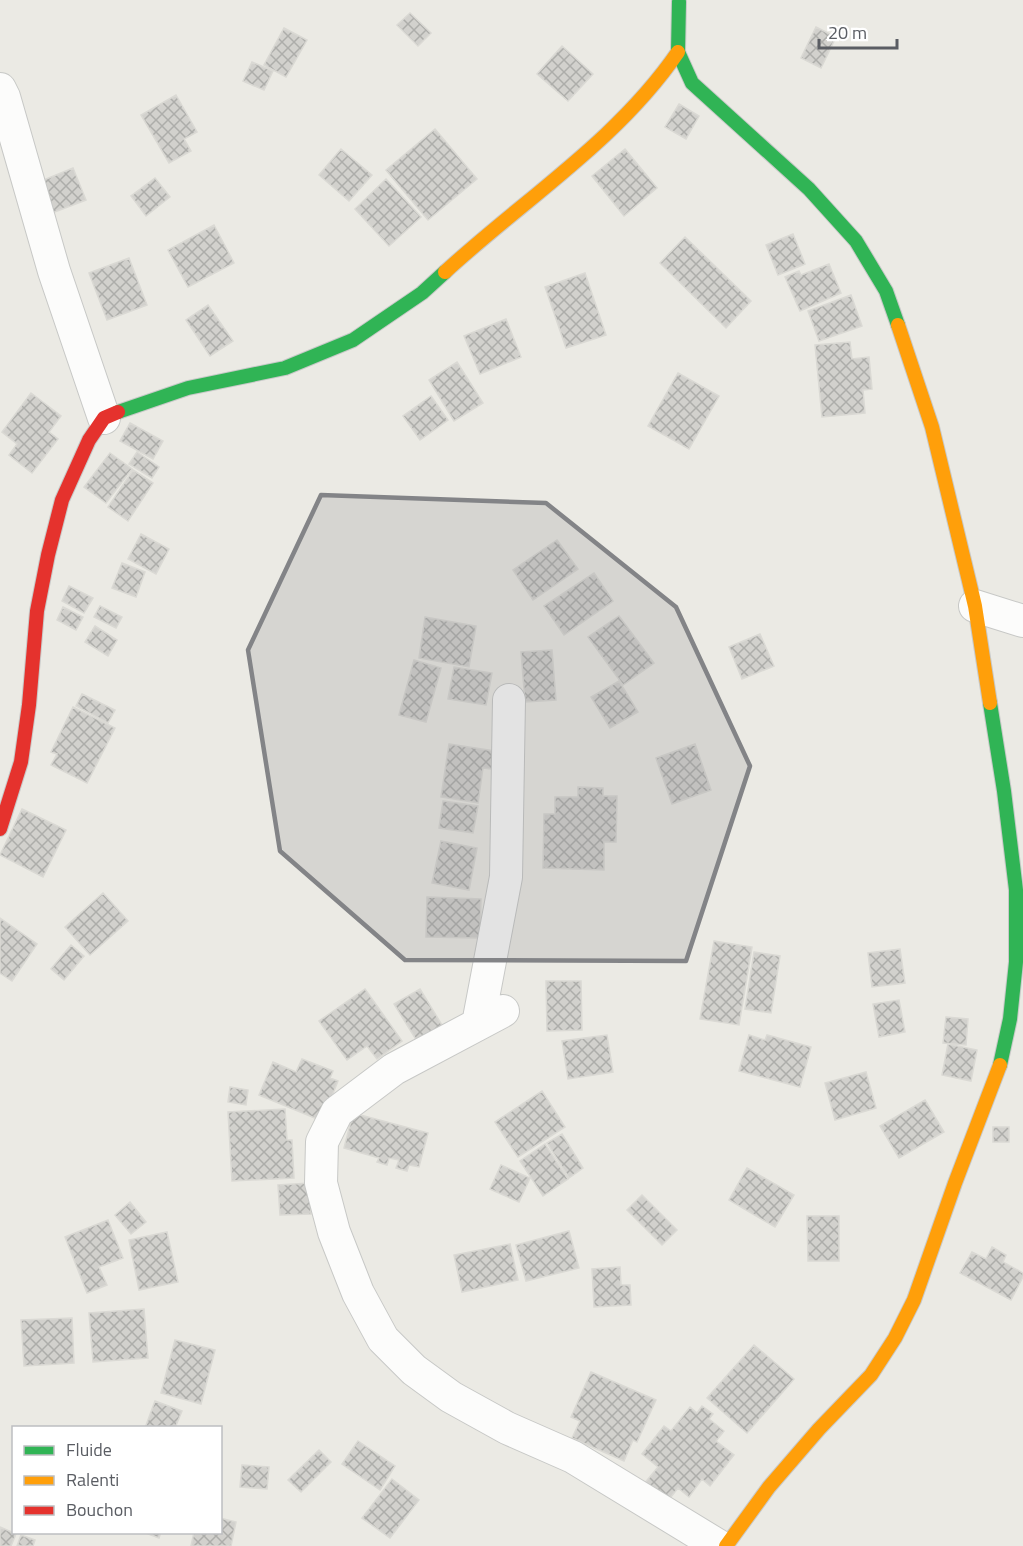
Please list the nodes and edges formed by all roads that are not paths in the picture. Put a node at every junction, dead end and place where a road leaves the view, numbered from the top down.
1 (679, 1) edge
2 (678, 52) junction
3 (0, 89) edge
4 (104, 418) junction
5 (975, 606) junction
6 (1023, 621) edge
7 (509, 700) dead end
8 (0, 830) edge
9 (1013, 1058) edge
10 (719, 1546) edge
11 (726, 1546) edge

1 - 2 street
2 - 4 street
2 - 5 street
3 - 4 street
4 - 8 street
5 - 6 street
5 - 9 street
7 - 10 street
9 - 11 street

